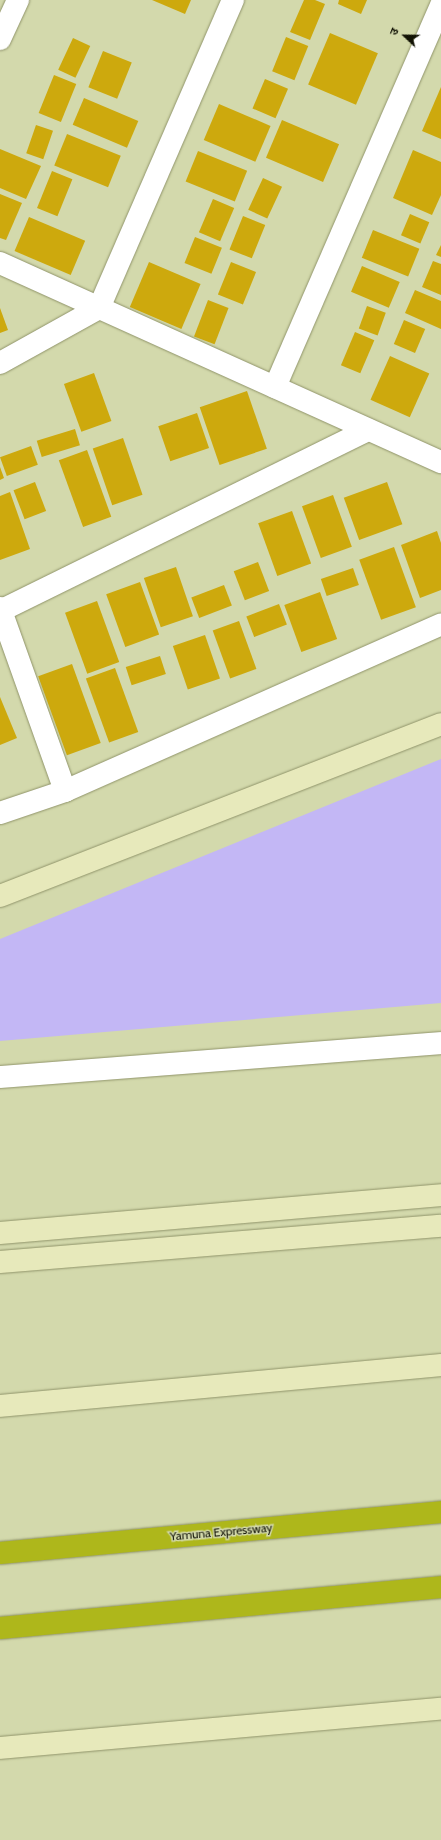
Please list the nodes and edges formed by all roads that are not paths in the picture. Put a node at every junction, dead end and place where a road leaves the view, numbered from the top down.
1 (18, 0) edge
2 (233, 0) edge
3 (441, 5) edge
4 (0, 39) edge
5 (0, 263) edge
6 (99, 308) junction
7 (0, 363) edge
8 (275, 387) junction
9 (368, 430) junction
10 (440, 458) edge
11 (0, 610) edge
12 (441, 624) edge
13 (441, 724) edge
14 (65, 791) junction
15 (0, 813) edge
16 (0, 896) edge
17 (441, 1044) edge
18 (0, 1077) edge
19 (441, 1195) edge
20 (441, 1226) edge
21 (0, 1233) edge
22 (0, 1262) edge
23 (441, 1365) edge
24 (0, 1406) edge
25 (441, 1512) edge
26 (0, 1553) edge
27 (441, 1587) edge
28 (0, 1628) edge
29 (441, 1709) edge
30 (0, 1748) edge

1 - 4 street
2 - 6 street
3 - 8 street
5 - 6 street
6 - 7 street
6 - 8 street
8 - 9 street
9 - 10 street
9 - 11 street
11 - 14 street
12 - 14 street
13 - 16 street
14 - 15 street
17 - 18 street
19 - 21 street
20 - 22 street
23 - 24 street
25 - 26 highway, Yamuna Expressway
27 - 28 highway
29 - 30 street

